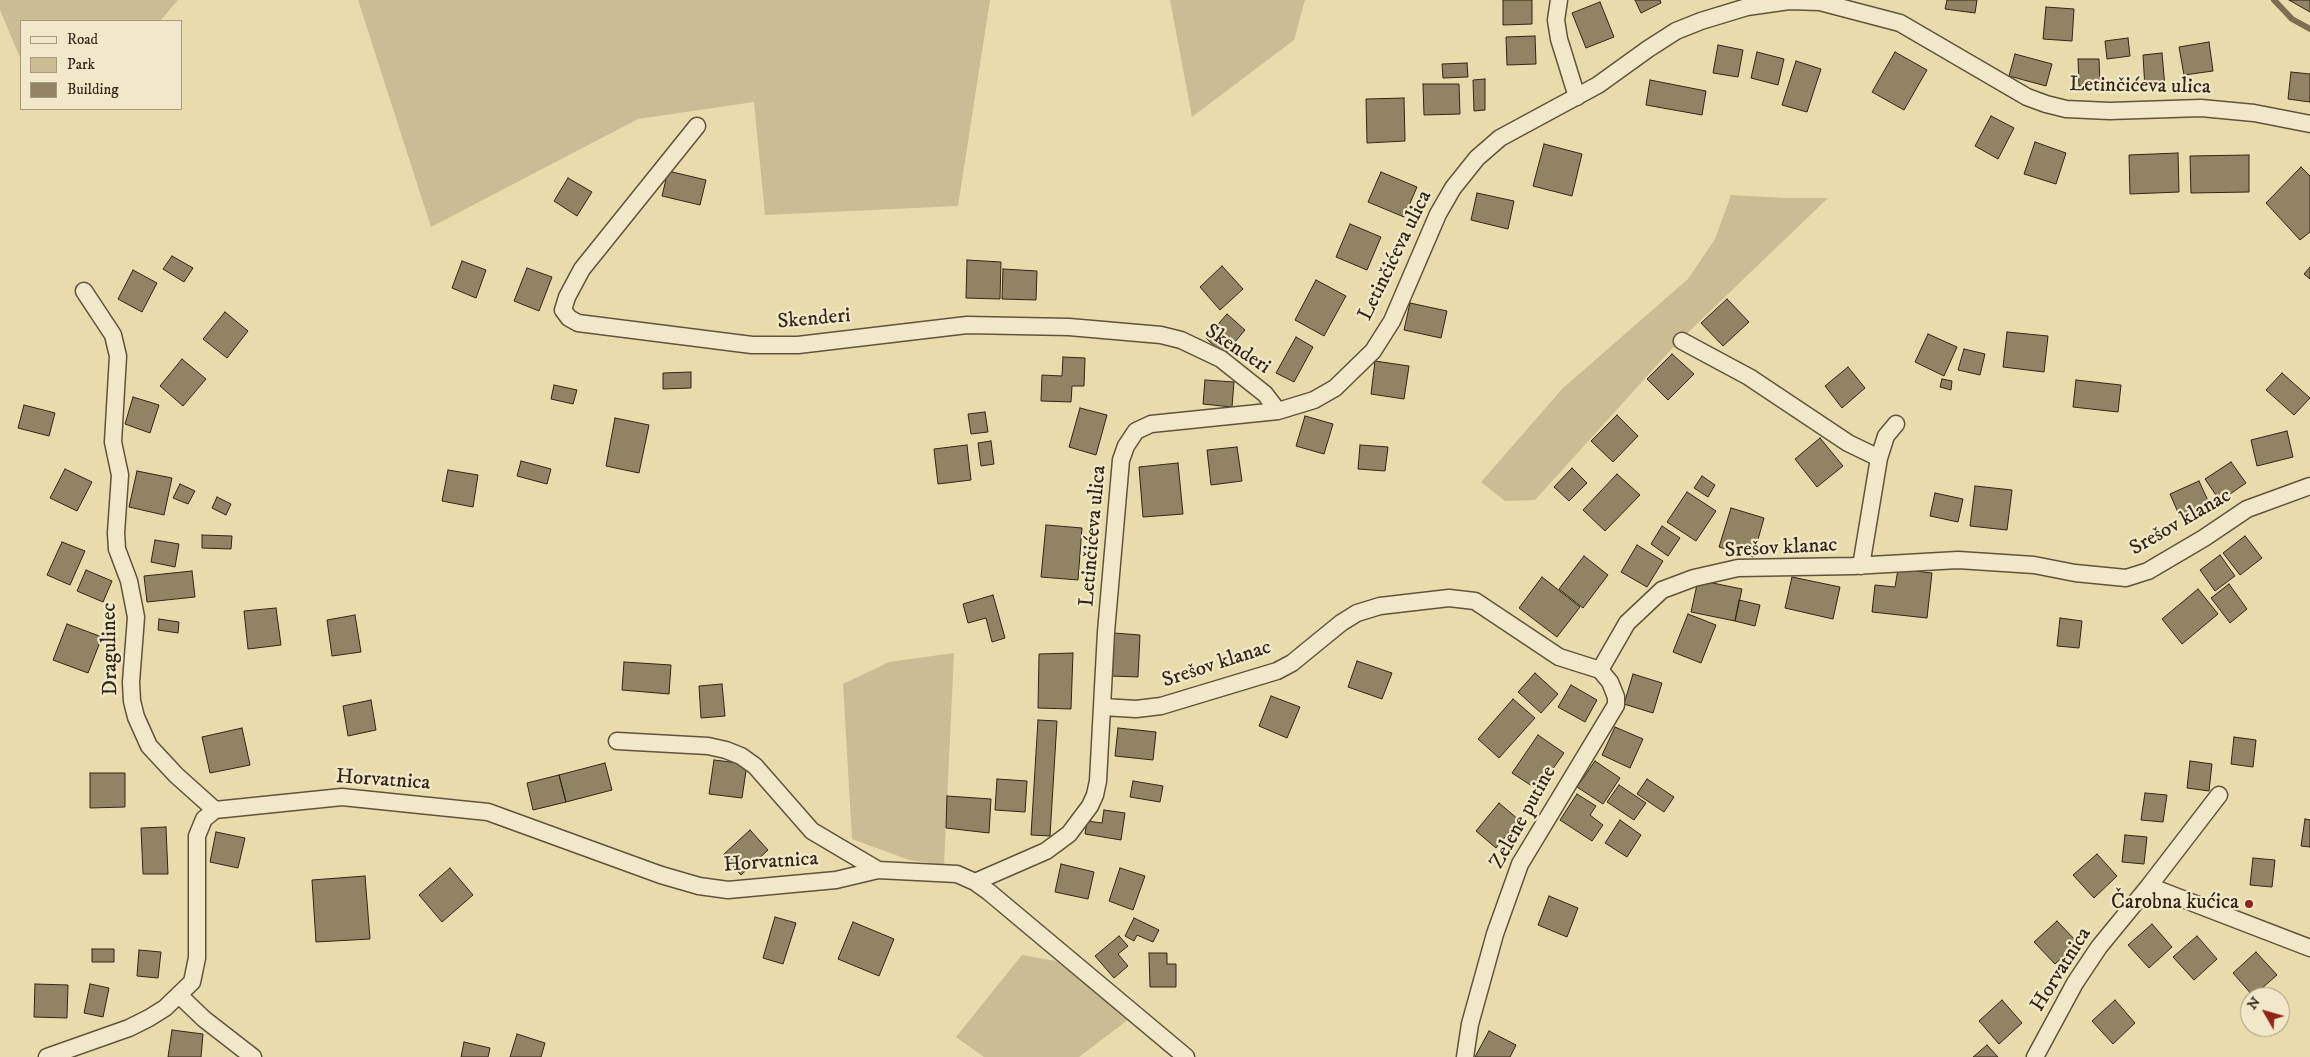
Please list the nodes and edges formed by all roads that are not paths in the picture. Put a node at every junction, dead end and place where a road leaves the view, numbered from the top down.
1 (1559, 0) edge
2 (1577, 97) junction
3 (2310, 124) edge
4 (698, 126) dead end
5 (84, 291) dead end
6 (1682, 341) dead end
7 (1278, 411) junction
8 (1896, 424) dead end
9 (1879, 458) junction
10 (2310, 486) edge
11 (1861, 566) junction
12 (1600, 670) junction
13 (1103, 707) junction
14 (617, 741) dead end
15 (2219, 795) dead end
16 (215, 810) junction
17 (878, 870) junction
18 (975, 882) junction
19 (2149, 886) junction
20 (2310, 948) edge
21 (180, 995) junction
22 (47, 1057) edge
23 (253, 1057) edge
24 (1186, 1057) edge
25 (1465, 1057) edge
26 (2035, 1057) edge

1 - 2 street
2 - 3 street, Letinčićeva ulica
2 - 7 street, Letinčićeva ulica
4 - 7 street, Skenderi
5 - 16 street, Dragulinec
6 - 9 street
7 - 13 street, Letinčićeva ulica
8 - 9 street, Srešov klanac
9 - 11 street, Srešov klanac
10 - 11 street, Srešov klanac
11 - 12 street, Srešov klanac
12 - 13 street, Srešov klanac
12 - 25 street, Zelene putine
13 - 18 street, Letinčićeva ulica
14 - 17 street, Horvatnica
15 - 19 street, Horvatnica
16 - 17 street, Horvatnica
16 - 21 street
17 - 18 street, Horvatnica
18 - 24 street, Horvatnica
19 - 20 street
19 - 26 street, Horvatnica
21 - 22 street
21 - 23 street

